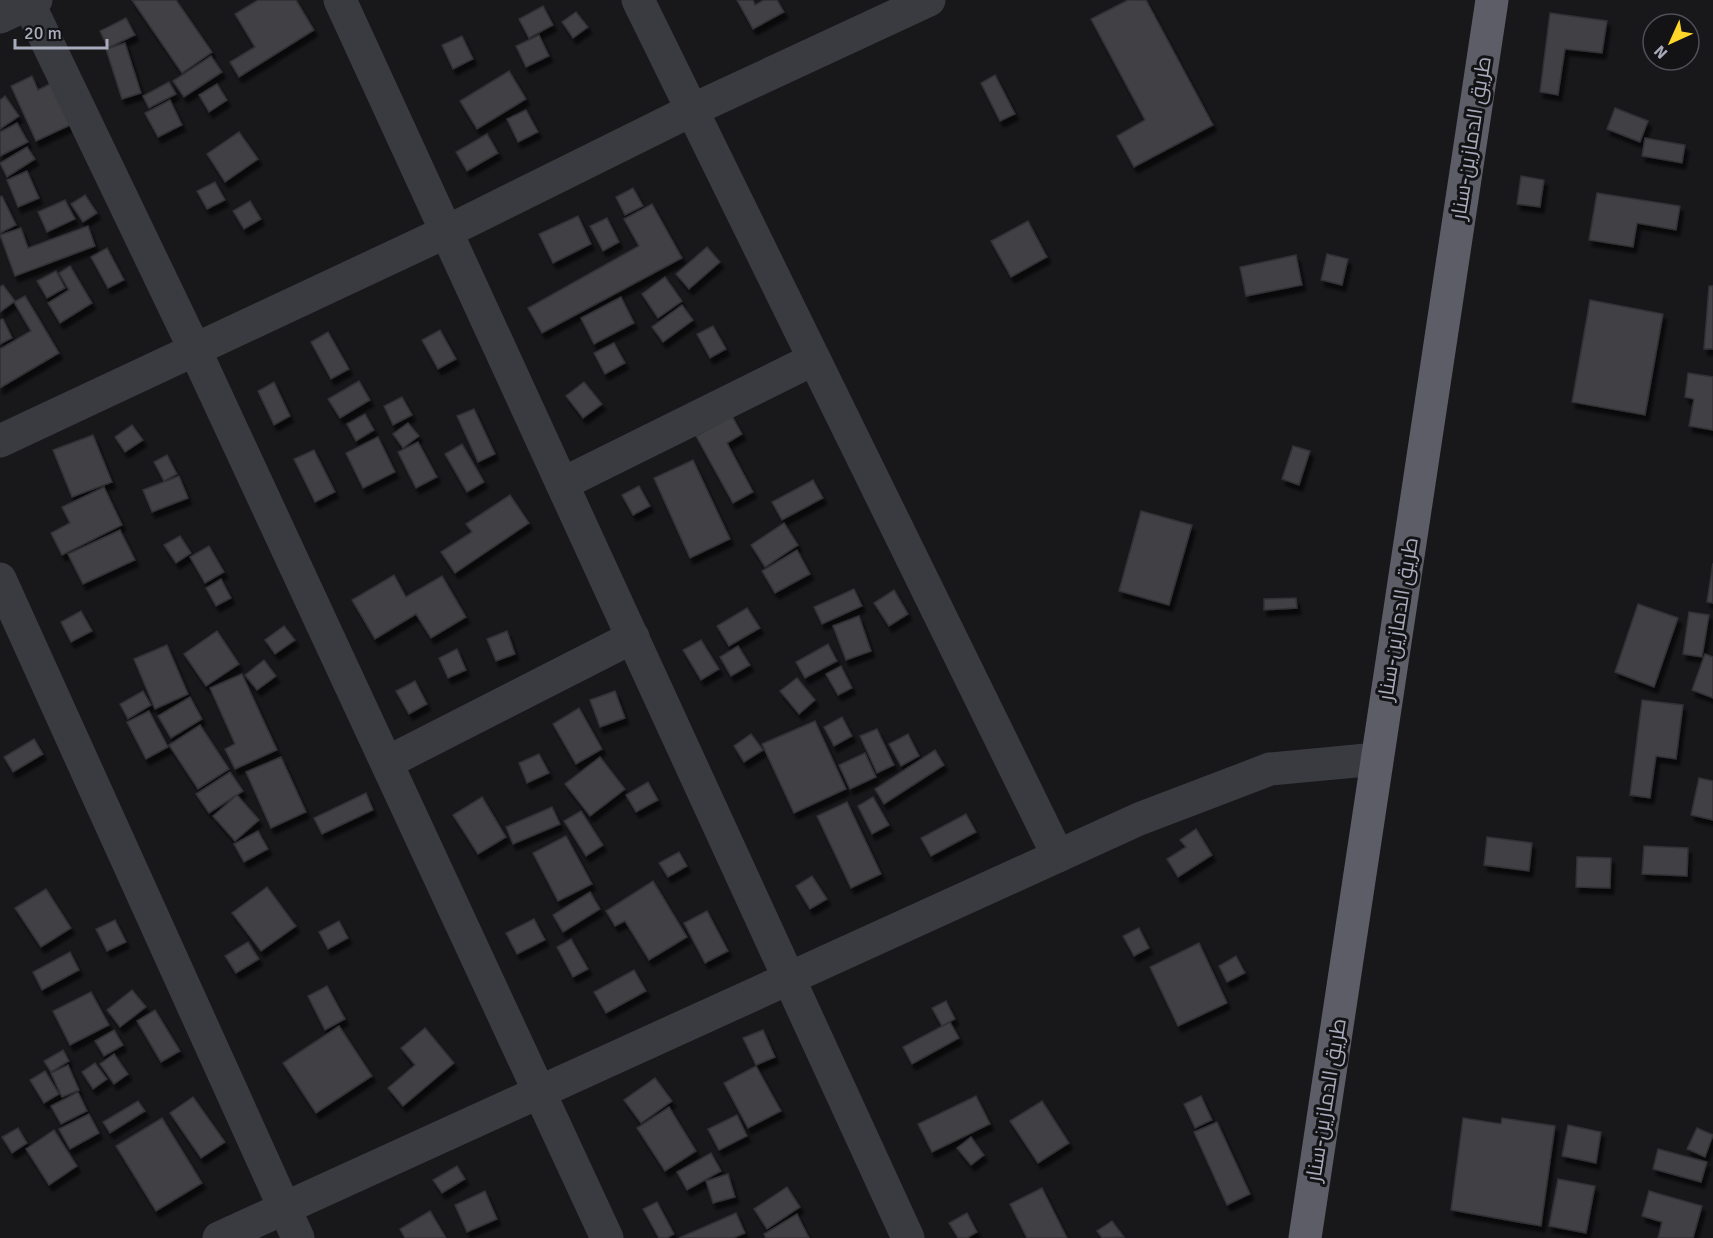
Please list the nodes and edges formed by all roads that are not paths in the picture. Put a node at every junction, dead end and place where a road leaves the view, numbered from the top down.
1 (340, 0) edge
2 (638, 0) edge
3 (929, 0) edge
4 (1492, 0) edge
5 (23, 5) edge
6 (692, 110) junction
7 (446, 232) junction
8 (194, 348) junction
9 (814, 359) junction
10 (0, 441) edge
11 (562, 484) junction
12 (0, 579) edge
13 (633, 637) junction
14 (1377, 759) junction
15 (388, 762) junction
16 (1058, 856) junction
17 (790, 977) junction
18 (541, 1091) junction
19 (285, 1208) junction
20 (219, 1238) edge
21 (298, 1238) edge
22 (607, 1238) edge
23 (909, 1238) edge
24 (1305, 1238) edge

1 - 7 street
2 - 6 street
3 - 6 street
4 - 14 highway, طريق الدمازين-سنار
5 - 8 street
6 - 7 street
6 - 9 street
7 - 8 street
7 - 11 street
8 - 10 street
8 - 15 street
9 - 11 street
9 - 16 street
11 - 13 street
12 - 19 street
13 - 15 street
13 - 17 street
14 - 16 street
14 - 24 highway, طريق الدمازين-سنار
15 - 18 street
16 - 17 street
17 - 18 street
17 - 23 street
18 - 19 street
18 - 22 street
19 - 20 street
19 - 21 street

